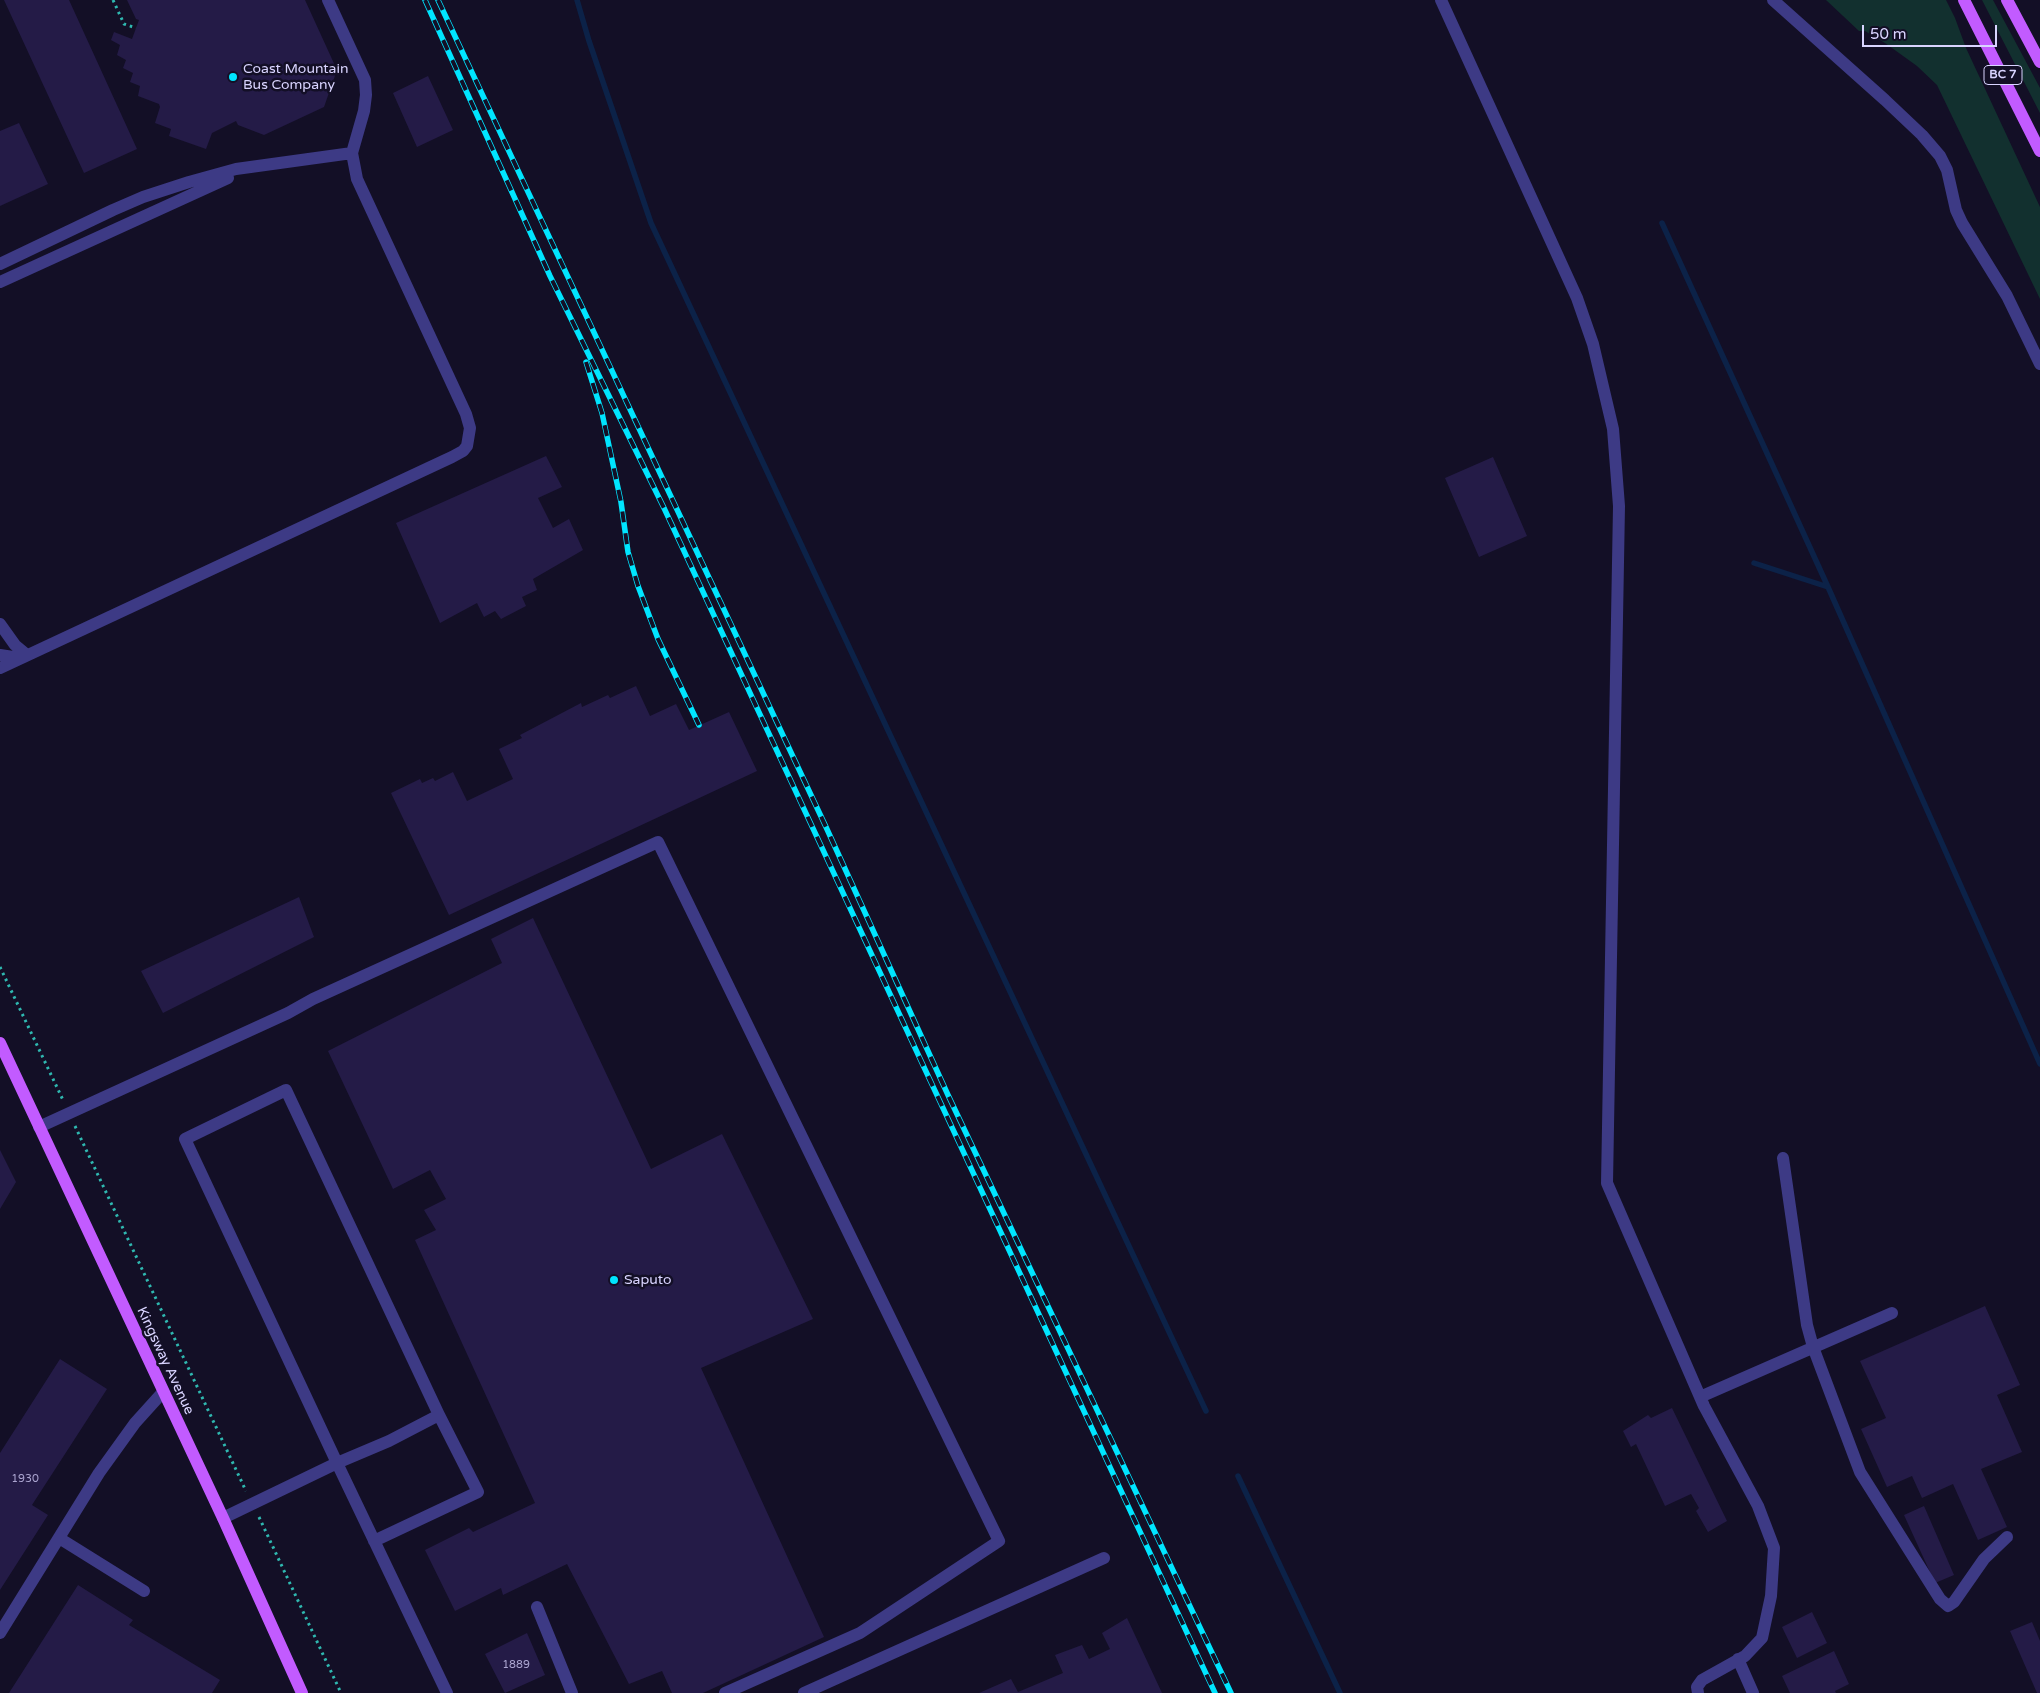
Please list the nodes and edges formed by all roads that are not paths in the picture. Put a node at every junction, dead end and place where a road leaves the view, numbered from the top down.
1 (328, 0) edge
2 (1441, 0) edge
3 (1772, 0) edge
4 (1964, 0) edge
5 (2007, 0) edge
6 (2040, 62) edge
7 (2040, 151) edge
8 (352, 153) junction
9 (253, 166) junction
10 (0, 264) edge
11 (0, 282) edge
12 (2040, 364) edge
13 (0, 624) edge
14 (0, 655) edge
15 (27, 655) junction
16 (0, 668) edge
17 (0, 1043) edge
18 (39, 1127) junction
19 (1783, 1158) dead end
20 (1892, 1312) dead end
21 (1813, 1348) junction
22 (164, 1392) junction
23 (1700, 1397) junction
24 (439, 1415) junction
25 (337, 1463) junction
26 (223, 1518) junction
27 (2007, 1537) dead end
28 (59, 1538) junction
29 (374, 1541) junction
30 (1104, 1558) dead end
31 (144, 1591) dead end
32 (537, 1607) dead end
33 (0, 1633) edge
34 (1738, 1659) junction
35 (302, 1693) edge
36 (447, 1693) edge
37 (572, 1693) edge
38 (725, 1693) edge
39 (804, 1693) edge
40 (1698, 1693) edge
41 (1753, 1693) edge

1 - 8 lane
2 - 23 lane
3 - 12 lane
4 - 7 main road, BC 7
5 - 6 main road, BC 7
8 - 9 lane
8 - 15 lane
9 - 10 lane
9 - 11 lane
13 - 15 lane
14 - 15 lane
15 - 16 lane
17 - 18 main road, Kingsway Avenue
18 - 22 main road, Kingsway Avenue
18 - 38 lane
19 - 21 lane
20 - 21 lane
21 - 23 lane
21 - 27 lane
22 - 26 main road, Kingsway Avenue
22 - 28 lane
23 - 34 lane
24 - 25 lane
24 - 25 lane
24 - 29 lane
25 - 26 lane
25 - 29 lane
26 - 35 main road, Kingsway Avenue
28 - 31 lane
28 - 33 lane
29 - 36 lane
30 - 39 lane
32 - 37 lane
34 - 40 lane
34 - 41 lane

